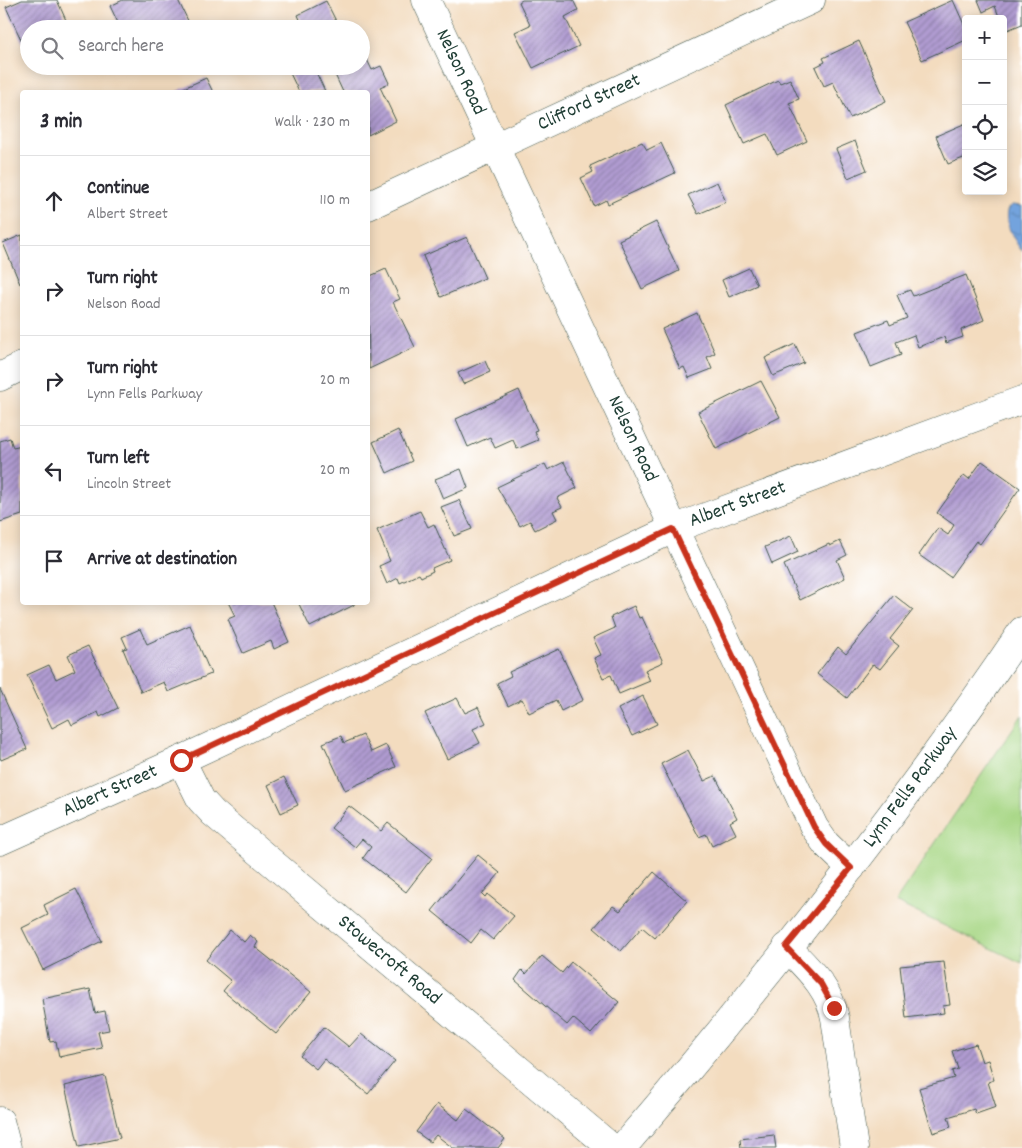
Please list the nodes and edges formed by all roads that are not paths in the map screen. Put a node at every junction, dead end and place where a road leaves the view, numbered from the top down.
1 (426, 0) edge
2 (811, 0) edge
3 (496, 147) junction
4 (370, 205) edge
5 (20, 367) edge
6 (0, 377) edge
7 (1022, 400) edge
8 (673, 529) junction
9 (1022, 631) edge
10 (181, 760) junction
11 (0, 841) edge
12 (851, 868) junction
13 (786, 947) junction
14 (0, 1121) edge
15 (7, 1148) edge
16 (612, 1148) edge
17 (622, 1148) edge
18 (854, 1148) edge

1 - 3 street, Nelson Road
2 - 3 street, Clifford Street
3 - 4 street, Clifford Street
3 - 8 street, Nelson Road
5 - 6 street
7 - 8 street, Albert Street
8 - 10 street, Albert Street
8 - 12 street, Nelson Road
9 - 12 street, Lynn Fells Parkway
10 - 11 street, Albert Street
10 - 16 street, Stowecroft Road
12 - 13 street, Lynn Fells Parkway
13 - 17 street, Lynn Fells Parkway
13 - 18 street
14 - 15 street

